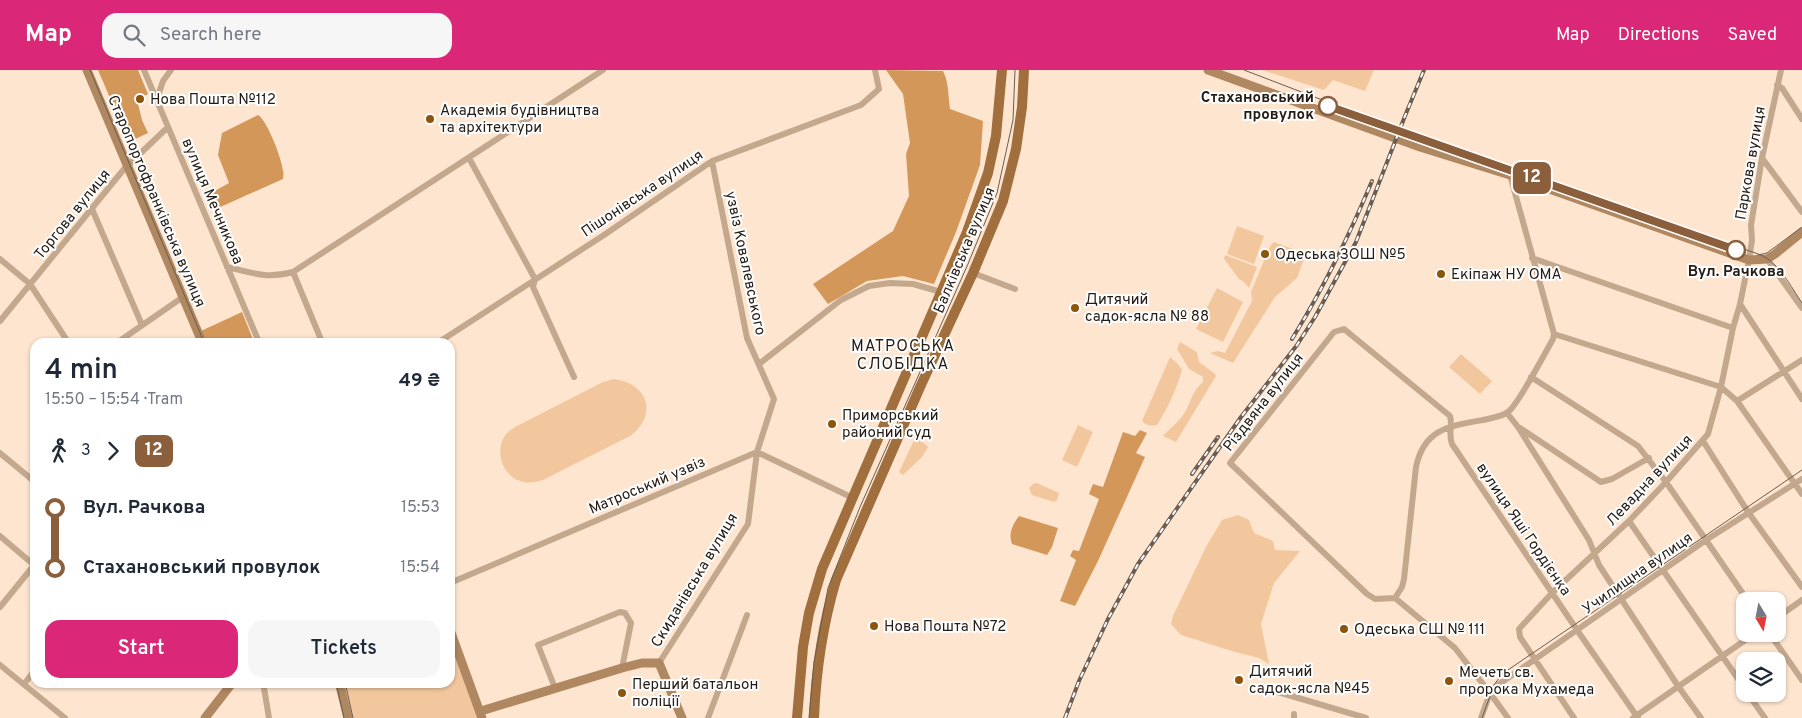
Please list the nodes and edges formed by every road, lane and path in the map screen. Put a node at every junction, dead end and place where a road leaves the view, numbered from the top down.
1 (87, 70) edge
2 (144, 70) edge
3 (171, 70) edge
4 (603, 70) edge
5 (876, 70) edge
6 (1002, 70) edge
7 (1024, 70) edge
8 (1208, 70) edge
9 (1781, 70) edge
10 (1777, 85) junction
11 (157, 99) junction
12 (1802, 118) edge
13 (168, 127) junction
14 (468, 158) junction
15 (1762, 158) junction
16 (712, 161) junction
17 (127, 166) junction
18 (1510, 175) junction
19 (92, 209) junction
20 (1802, 212) edge
21 (1802, 232) edge
22 (1532, 258) junction
23 (0, 259) edge
24 (1767, 259) junction
25 (1749, 260) junction
26 (227, 267) junction
27 (292, 272) junction
28 (973, 273) junction
29 (535, 278) junction
30 (30, 284) junction
31 (1015, 289) dead end
32 (941, 292) junction
33 (183, 297) junction
34 (1740, 304) junction
35 (1802, 308) edge
36 (0, 321) edge
37 (142, 325) junction
38 (1732, 328) junction
39 (1554, 334) junction
40 (65, 338) edge
41 (124, 338) edge
42 (200, 338) edge
43 (257, 338) edge
44 (320, 338) edge
45 (445, 338) edge
46 (1802, 360) edge
47 (758, 364) junction
48 (1783, 372) junction
49 (1531, 377) junction
50 (574, 378) dead end
51 (1721, 388) junction
52 (1802, 399) edge
53 (1737, 401) junction
54 (1507, 413) junction
55 (1451, 426) junction
56 (1518, 427) junction
57 (1703, 441) junction
58 (757, 452) junction
59 (0, 453) edge
60 (1650, 458) junction
61 (30, 478) edge
62 (1802, 479) edge
63 (1666, 482) junction
64 (1795, 484) junction
65 (1802, 494) edge
66 (853, 498) junction
67 (1748, 512) junction
68 (1629, 521) junction
69 (0, 536) edge
70 (1706, 540) junction
71 (1595, 554) junction
72 (30, 560) edge
73 (30, 570) edge
74 (1664, 570) junction
75 (455, 581) edge
76 (1802, 587) edge
77 (1742, 592) edge
78 (1552, 593) junction
79 (1395, 598) junction
80 (1621, 599) junction
81 (1802, 600) edge
82 (0, 607) edge
83 (1786, 611) edge
84 (747, 615) dead end
85 (1577, 630) junction
86 (1742, 642) edge
87 (1776, 642) edge
88 (455, 644) edge
89 (1722, 656) junction
90 (1534, 659) junction
91 (659, 663) junction
92 (0, 665) edge
93 (622, 668) junction
94 (30, 676) edge
95 (1736, 676) edge
96 (1802, 680) edge
97 (24, 684) junction
98 (1678, 686) junction
99 (229, 688) edge
100 (264, 688) edge
101 (340, 688) edge
102 (555, 688) junction
103 (1271, 690) dead end
104 (1490, 693) junction
105 (1754, 702) edge
106 (481, 714) edge
107 (1636, 717) edge
108 (66, 718) edge
109 (205, 718) edge
110 (269, 718) edge
111 (348, 718) edge
112 (682, 718) edge
113 (708, 718) edge
114 (797, 718) edge
115 (814, 718) edge
116 (1366, 718) edge
117 (1480, 718) edge
118 (1508, 718) edge
119 (1574, 718) edge
120 (1701, 718) edge
121 (1765, 718) edge

1 - 17 street, Старопортофранківська вулиця
2 - 11 street, вулиця Мечникова
3 - 11 street
4 - 14 street
5 - 16 street, Пішонівська вулиця
6 - 32 main road, Балківська вулиця
7 - 28 main road, Балківська вулиця
8 - 18 street
9 - 10 street, Паркова вулиця
10 - 12 street
10 - 15 street, Паркова вулиця
11 - 13 street, вулиця Мечникова
13 - 17 street, Торгова вулиця
13 - 26 street, вулиця Мечникова
14 - 27 street
14 - 29 street
15 - 20 street
15 - 25 street, Паркова вулиця
16 - 29 street, Пішонівська вулиця
16 - 47 street, узвіз Ковалевського
17 - 19 street, Торгова вулиця
17 - 33 street, Старопортофранківська вулиця
18 - 22 street
18 - 25 street
19 - 30 street, Торгова вулиця
19 - 37 street
21 - 24 street
22 - 38 street
22 - 39 street
23 - 30 street
24 - 25 street
24 - 35 street
25 - 34 street, Левадна вулиця
26 - 27 street
26 - 43 street, вулиця Мечникова
27 - 44 street
28 - 31 street
28 - 115 main road, Балківська вулиця
29 - 45 street, Пішонівська вулиця
29 - 50 street
30 - 36 street, Торгова вулиця
30 - 40 street
32 - 47 street
32 - 66 main road, Балківська вулиця
33 - 37 street
33 - 42 street, Старопортофранківська вулиця
34 - 38 street, Левадна вулиця
34 - 48 street
37 - 41 street
38 - 51 street, Левадна вулиця
39 - 49 street
39 - 51 street
46 - 48 street
47 - 58 street, узвіз Ковалевського
48 - 52 street
48 - 53 street
49 - 54 street
49 - 60 street
51 - 53 street
51 - 57 street, Левадна вулиця
53 - 64 street
54 - 55 street
54 - 56 street
55 - 78 street, вулиця Яші Гордієнка
55 - 79 street
55 - 79 street, Різдвяна вулиця
56 - 60 street
56 - 71 street
57 - 63 street, Левадна вулиця
57 - 67 street
58 - 66 street
58 - 75 street, Матроський узвіз
58 - 91 street, Скиданівська вулиця
59 - 61 street
60 - 63 street
62 - 64 street, Училищна вулиця
63 - 68 street, Левадна вулиця
63 - 70 street
64 - 65 street
64 - 67 street, Училищна вулиця
66 - 114 main road, Балківська вулиця
67 - 70 street, Училищна вулиця
67 - 76 street
68 - 71 street, Левадна вулиця
68 - 74 street
69 - 72 street
70 - 74 street, Училищна вулиця
70 - 77 street
71 - 78 street, Левадна вулиця
71 - 80 street
73 - 82 street
74 - 80 street, Училищна вулиця
74 - 89 street
78 - 85 street, вулиця Яші Гордієнка
78 - 90 street, Левадна вулиця
79 - 104 street
80 - 85 street, Училищна вулиця
80 - 98 street
81 - 83 street
84 - 113 street
85 - 90 street, Училищна вулиця
85 - 107 street, вулиця Яші Гордієнка
86 - 89 street
87 - 96 street
88 - 106 street
89 - 95 street
89 - 98 street
90 - 104 street, Училищна вулиця
90 - 119 street
91 - 93 street
91 - 112 street, Скиданівська вулиця
92 - 97 street
93 - 102 street
93 - 102 street
94 - 97 street
97 - 108 street
98 - 107 street
98 - 120 street
99 - 109 street
100 - 110 street
101 - 111 street
102 - 106 street
103 - 116 street
104 - 117 street
104 - 118 street
105 - 121 street

